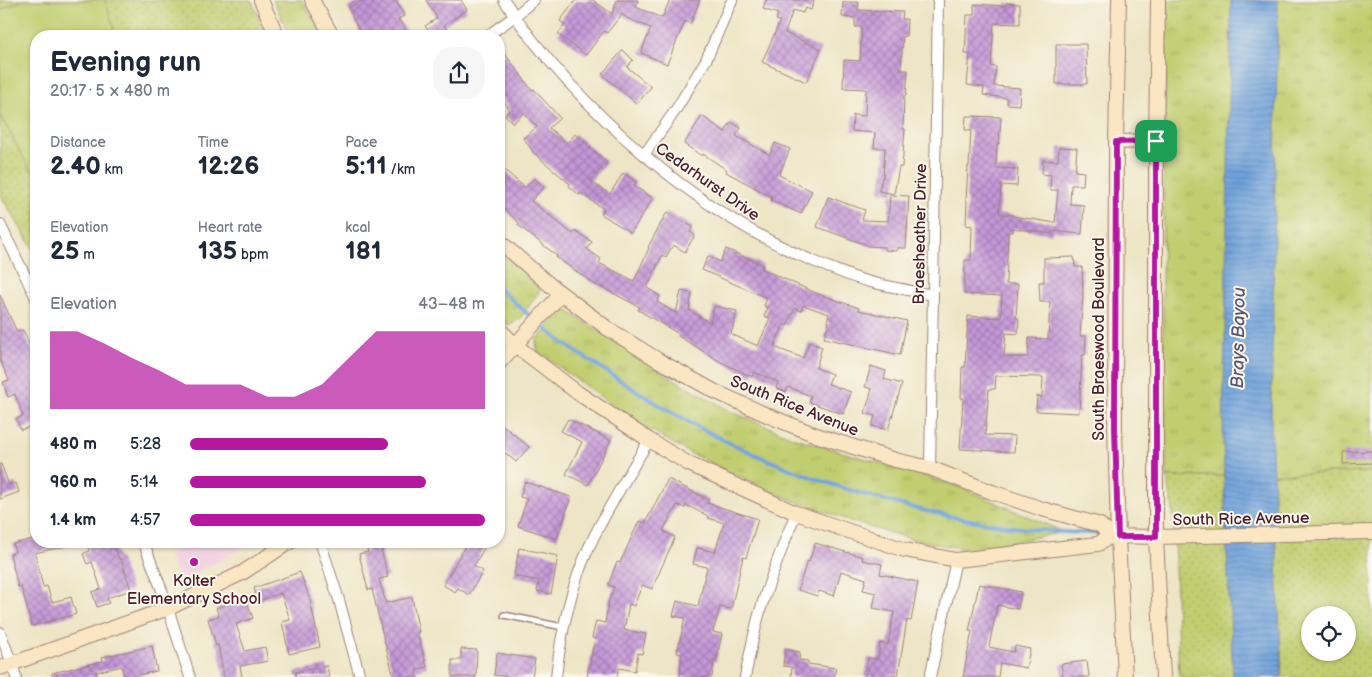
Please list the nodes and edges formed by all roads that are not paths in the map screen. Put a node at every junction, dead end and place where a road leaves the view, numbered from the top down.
1 (261, 0) edge
2 (312, 0) edge
3 (504, 0) edge
4 (534, 0) edge
5 (732, 0) edge
6 (938, 0) edge
7 (1119, 0) edge
8 (1158, 0) edge
9 (515, 16) junction
10 (274, 30) edge
11 (329, 30) edge
12 (495, 30) edge
13 (1156, 141) junction
14 (1116, 142) junction
15 (644, 155) junction
16 (0, 224) edge
17 (505, 246) edge
18 (30, 286) edge
19 (560, 294) junction
20 (933, 295) junction
21 (505, 335) edge
22 (515, 345) junction
23 (505, 356) edge
24 (649, 440) junction
25 (930, 468) junction
26 (796, 513) junction
27 (1372, 532) edge
28 (1114, 536) junction
29 (1156, 537) junction
30 (146, 548) edge
31 (276, 548) edge
32 (322, 548) edge
33 (956, 560) junction
34 (169, 608) junction
35 (504, 615) dead end
36 (563, 627) junction
37 (0, 632) edge
38 (9, 670) edge
39 (190, 677) edge
40 (360, 677) edge
41 (556, 677) edge
42 (745, 677) edge
43 (930, 677) edge
44 (1125, 677) edge
45 (1163, 677) edge

1 - 10 street
2 - 11 street
3 - 9 street, Cedarhurst Drive
4 - 9 street
5 - 15 street
6 - 20 street, Braesheather Drive
7 - 14 street, South Braeswood Boulevard
8 - 13 street
9 - 12 street
9 - 15 street, Cedarhurst Drive
13 - 14 street
13 - 29 street
14 - 28 street, South Braeswood Boulevard
15 - 20 street, Cedarhurst Drive
16 - 18 street
17 - 19 street, South Rice Avenue
19 - 22 street
19 - 25 street, South Rice Avenue
20 - 25 street, Braesheather Drive
21 - 22 street, South Rice Avenue
22 - 23 street
22 - 24 street, South Rice Avenue
24 - 26 street, South Rice Avenue
24 - 36 street
25 - 28 street, South Rice Avenue
26 - 33 street, South Rice Avenue
26 - 42 street
27 - 29 street, South Rice Avenue
28 - 29 street, South Rice Avenue
28 - 33 street, South Rice Avenue
28 - 44 street, South Braeswood Boulevard
29 - 45 street
30 - 34 street
31 - 34 street
32 - 40 street
33 - 43 street
34 - 38 street
34 - 39 street
35 - 36 lane
36 - 41 street
37 - 38 street

